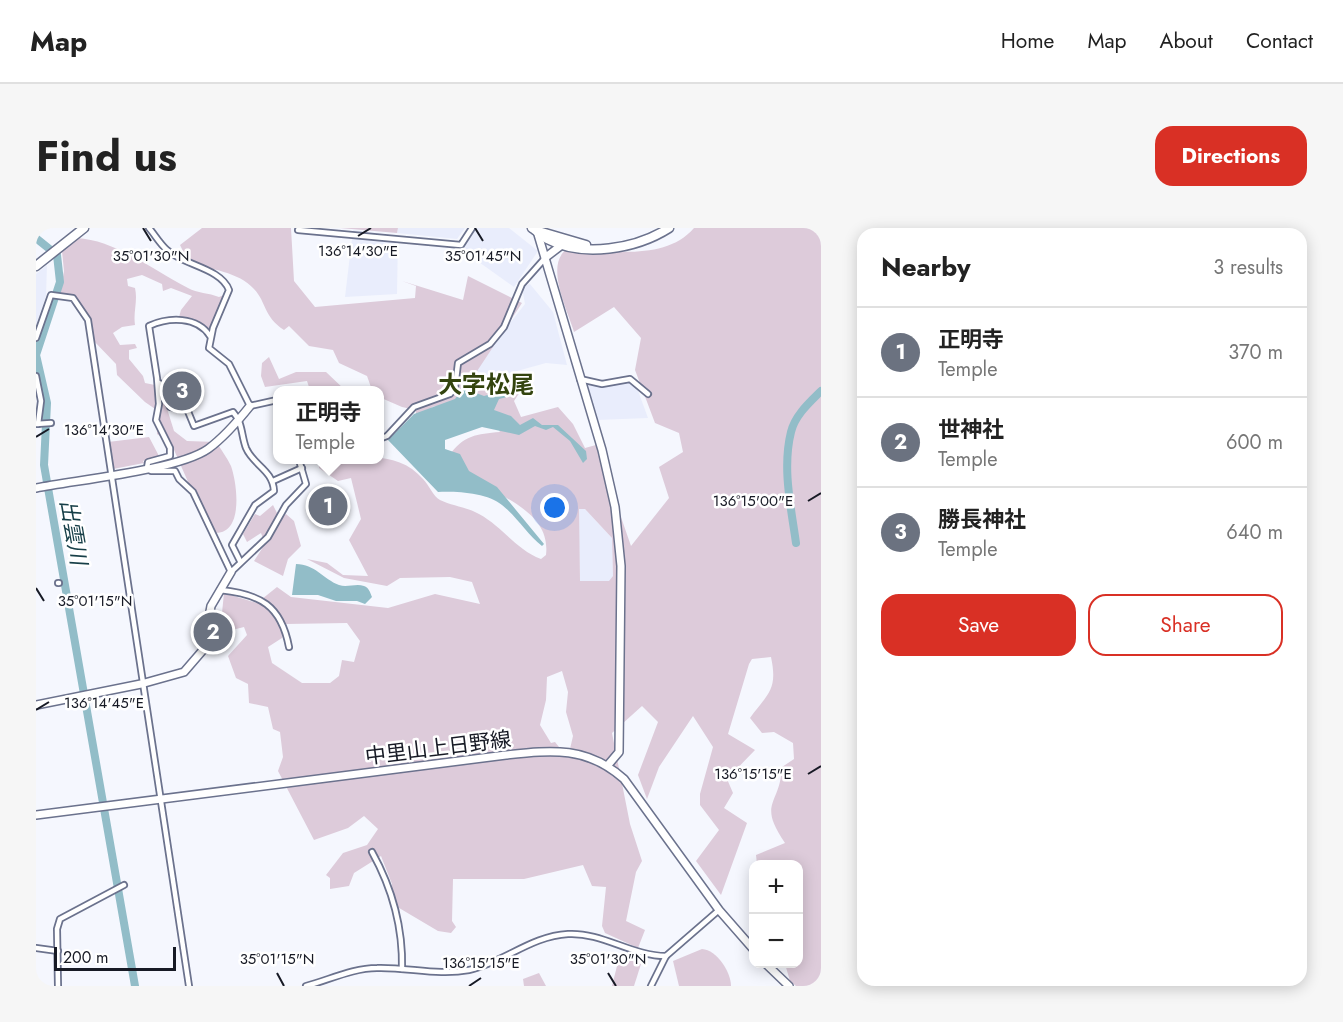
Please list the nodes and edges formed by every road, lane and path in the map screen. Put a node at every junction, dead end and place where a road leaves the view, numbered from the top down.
1 (84, 228) edge
2 (149, 228) edge
3 (472, 228) edge
4 (669, 228) edge
5 (535, 229) edge
6 (298, 230) dead end
7 (564, 244) junction
8 (595, 248) junction
9 (546, 257) junction
10 (36, 266) edge
11 (210, 336) junction
12 (36, 338) edge
13 (36, 376) edge
14 (157, 378) junction
15 (580, 379) junction
16 (648, 394) dead end
17 (273, 401) edge
18 (250, 406) junction
19 (239, 419) junction
20 (51, 423) dead end
21 (38, 424) edge
22 (384, 438) edge
23 (301, 464) edge
24 (147, 468) junction
25 (302, 468) junction
26 (110, 474) junction
27 (273, 481) junction
28 (39, 487) edge
29 (240, 561) junction
30 (231, 572) junction
31 (219, 590) junction
32 (289, 647) dead end
33 (141, 684) junction
34 (36, 705) edge
35 (608, 765) junction
36 (160, 799) junction
37 (36, 815) edge
38 (372, 852) dead end
39 (124, 885) dead end
40 (719, 910) junction
41 (749, 945) edge
42 (36, 948) edge
43 (58, 951) junction
44 (666, 956) junction
45 (771, 968) edge
46 (402, 969) junction
47 (58, 986) edge
48 (189, 986) edge
49 (306, 986) edge
50 (651, 986) edge
51 (789, 986) edge

1 - 10 highway
2 - 11 street
3 - 6 street
4 - 8 highway
5 - 7 highway
5 - 8 highway
5 - 9 street
7 - 8 highway
7 - 9 street
9 - 15 street
9 - 22 street
11 - 14 street
11 - 18 street
12 - 26 street
13 - 21 street
14 - 19 street
14 - 24 street
15 - 16 street
15 - 35 street
17 - 18 street
18 - 19 street
19 - 24 street
19 - 27 street
20 - 21 street
23 - 25 street
24 - 26 street
24 - 30 street
25 - 27 street
25 - 29 street
26 - 28 street
26 - 33 street
27 - 29 street
29 - 30 street
30 - 31 street
31 - 32 street
31 - 33 street
33 - 34 street
33 - 36 street
35 - 36 street, 中里山上日野線
35 - 40 street, 中里山上日野線
36 - 37 street, 中里山上日野線
36 - 48 street
38 - 46 street
39 - 43 street
40 - 41 street, 中里山上日野線
40 - 44 street
42 - 43 street
43 - 47 street
44 - 46 street
44 - 50 street
45 - 51 street
46 - 49 street

